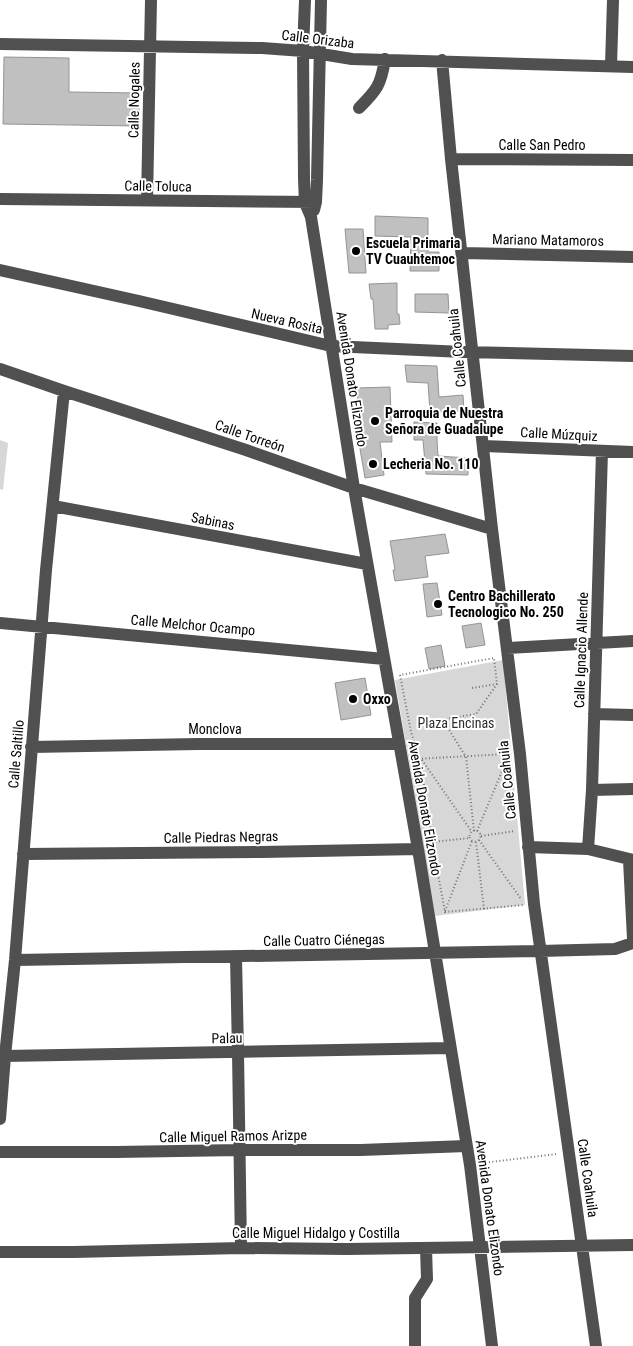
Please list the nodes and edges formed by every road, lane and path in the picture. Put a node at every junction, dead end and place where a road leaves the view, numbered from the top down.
1 (151, 0) edge
2 (305, 0) edge
3 (321, 0) edge
4 (612, 0) edge
5 (0, 44) edge
6 (150, 46) junction
7 (303, 51) junction
8 (320, 54) junction
9 (385, 59) junction
10 (442, 60) junction
11 (611, 66) junction
12 (633, 67) edge
13 (359, 108) dead end
14 (451, 159) junction
15 (633, 160) edge
16 (0, 200) edge
17 (147, 200) junction
18 (311, 202) junction
19 (462, 253) junction
20 (633, 257) edge
21 (0, 270) edge
22 (331, 346) junction
23 (473, 353) junction
24 (633, 356) edge
25 (0, 369) edge
26 (64, 391) junction
27 (483, 446) junction
28 (602, 452) junction
29 (633, 452) edge
30 (354, 488) junction
31 (53, 506) junction
32 (492, 529) junction
33 (367, 564) junction
34 (0, 622) edge
35 (42, 626) junction
36 (633, 641) edge
37 (597, 644) junction
38 (507, 648) junction
39 (384, 659) junction
40 (496, 684) junction
41 (472, 688) dead end
42 (594, 714) junction
43 (633, 715) edge
44 (399, 744) junction
45 (31, 747) junction
46 (509, 754) junction
47 (466, 757) junction
48 (420, 758) junction
49 (510, 764) dead end
50 (633, 789) edge
51 (592, 790) junction
52 (474, 831) junction
53 (517, 831) dead end
54 (481, 836) junction
55 (470, 838) junction
56 (472, 841) junction
57 (477, 841) junction
58 (432, 842) junction
59 (528, 847) junction
60 (418, 849) junction
61 (588, 849) junction
62 (24, 854) junction
63 (631, 860) edge
64 (484, 910) junction
65 (445, 912) junction
66 (633, 941) edge
67 (540, 951) junction
68 (435, 953) junction
69 (236, 957) junction
70 (15, 960) junction
71 (450, 1048) junction
72 (238, 1052) junction
73 (5, 1056) junction
74 (0, 1119) edge
75 (466, 1146) junction
76 (240, 1150) junction
77 (0, 1152) edge
78 (568, 1152) junction
79 (470, 1165) junction
80 (633, 1245) edge
81 (582, 1246) junction
82 (480, 1247) junction
83 (241, 1248) junction
84 (426, 1248) junction
85 (0, 1252) edge
86 (415, 1346) edge
87 (492, 1346) edge
88 (596, 1346) edge

1 - 6 street, Calle Nogales
2 - 7 street, Avenida Donato Elizondo
3 - 8 street, Avenida Donato Elizondo
4 - 11 street
5 - 6 street, Calle Orizaba
6 - 7 street, Calle Orizaba
6 - 17 street, Calle Nogales
7 - 8 street, Calle Orizaba
7 - 18 street, Avenida Donato Elizondo
8 - 9 street, Calle Orizaba
8 - 18 street, Avenida Donato Elizondo
9 - 10 street, Calle Orizaba
9 - 13 street
10 - 11 street, Calle Orizaba
10 - 14 street, Calle Coahuila
11 - 12 street, Calle Orizaba
14 - 15 street, Calle San Pedro
14 - 19 street, Calle Coahuila
16 - 17 street, Calle Toluca
17 - 18 street, Calle Toluca
18 - 22 street, Avenida Donato Elizondo
19 - 20 street, Mariano Matamoros
19 - 23 street, Calle Coahuila
21 - 22 street, Nueva Rosita
22 - 23 street, Nueva Rosita
22 - 30 street, Avenida Donato Elizondo
23 - 24 street, Nueva Rosita
23 - 27 street, Calle Coahuila
25 - 26 street, Calle Torreón
26 - 30 street, Calle Torreón
26 - 31 street, Calle Saltillo
27 - 28 street, Calle Múzquiz
27 - 32 street, Calle Coahuila
28 - 29 street, Calle Múzquiz
28 - 37 street, Calle Ignacio Allende
30 - 32 street, Calle Torreón
30 - 33 street, Avenida Donato Elizondo
31 - 33 street, Sabinas
31 - 35 street, Calle Saltillo
32 - 38 street, Calle Coahuila
33 - 39 street, Avenida Donato Elizondo
34 - 35 street, Calle Melchor Ocampo
35 - 39 street, Calle Melchor Ocampo
35 - 45 street, Calle Saltillo
36 - 37 street
37 - 38 street
37 - 42 street, Calle Ignacio Allende
38 - 59 street, Calle Coahuila
39 - 44 street, Avenida Donato Elizondo
40 - 41 path
40 - 47 path
40 - 48 path
42 - 43 street
42 - 51 street, Calle Ignacio Allende
44 - 45 street, Monclova
44 - 60 street, Avenida Donato Elizondo
45 - 62 street, Calle Saltillo
46 - 47 path
46 - 49 path
46 - 52 path
47 - 48 path
47 - 52 path
48 - 52 path
48 - 58 path
50 - 51 street
51 - 61 street, Calle Ignacio Allende
52 - 54 path
52 - 55 path
53 - 54 path
54 - 57 path
55 - 56 path
55 - 58 path
56 - 57 path
56 - 65 path
57 - 64 path
57 - 64 path
58 - 65 path
59 - 61 street
59 - 67 street, Calle Coahuila
60 - 62 street, Calle Piedras Negras
60 - 68 street, Avenida Donato Elizondo
61 - 63 street
62 - 70 street, Calle Saltillo
63 - 66 street
64 - 65 path
66 - 67 street, Calle Cuatro Ciénegas
67 - 68 street, Calle Cuatro Ciénegas
67 - 78 street, Calle Coahuila
68 - 69 street, Calle Cuatro Ciénegas
68 - 71 street, Avenida Donato Elizondo
69 - 70 street, Calle Cuatro Ciénegas
69 - 72 street
70 - 73 street, Calle Saltillo
71 - 72 street, Palau
71 - 75 street, Avenida Donato Elizondo
72 - 73 street, Palau
72 - 76 street
73 - 74 street, Calle Saltillo
75 - 76 street, Calle Miguel Ramos Arizpe
75 - 79 street, Avenida Donato Elizondo
76 - 77 street, Calle Miguel Ramos Arizpe
76 - 83 street
78 - 79 path
78 - 81 street, Calle Coahuila
79 - 82 street, Avenida Donato Elizondo
80 - 81 street, Calle Miguel Hidalgo y Costilla
81 - 82 street, Calle Miguel Hidalgo y Costilla
81 - 88 street, Calle Coahuila
82 - 84 street, Calle Miguel Hidalgo y Costilla
82 - 87 street, Avenida Donato Elizondo
83 - 84 street, Calle Miguel Hidalgo y Costilla
83 - 85 street, Calle Miguel Hidalgo y Costilla
84 - 86 street

